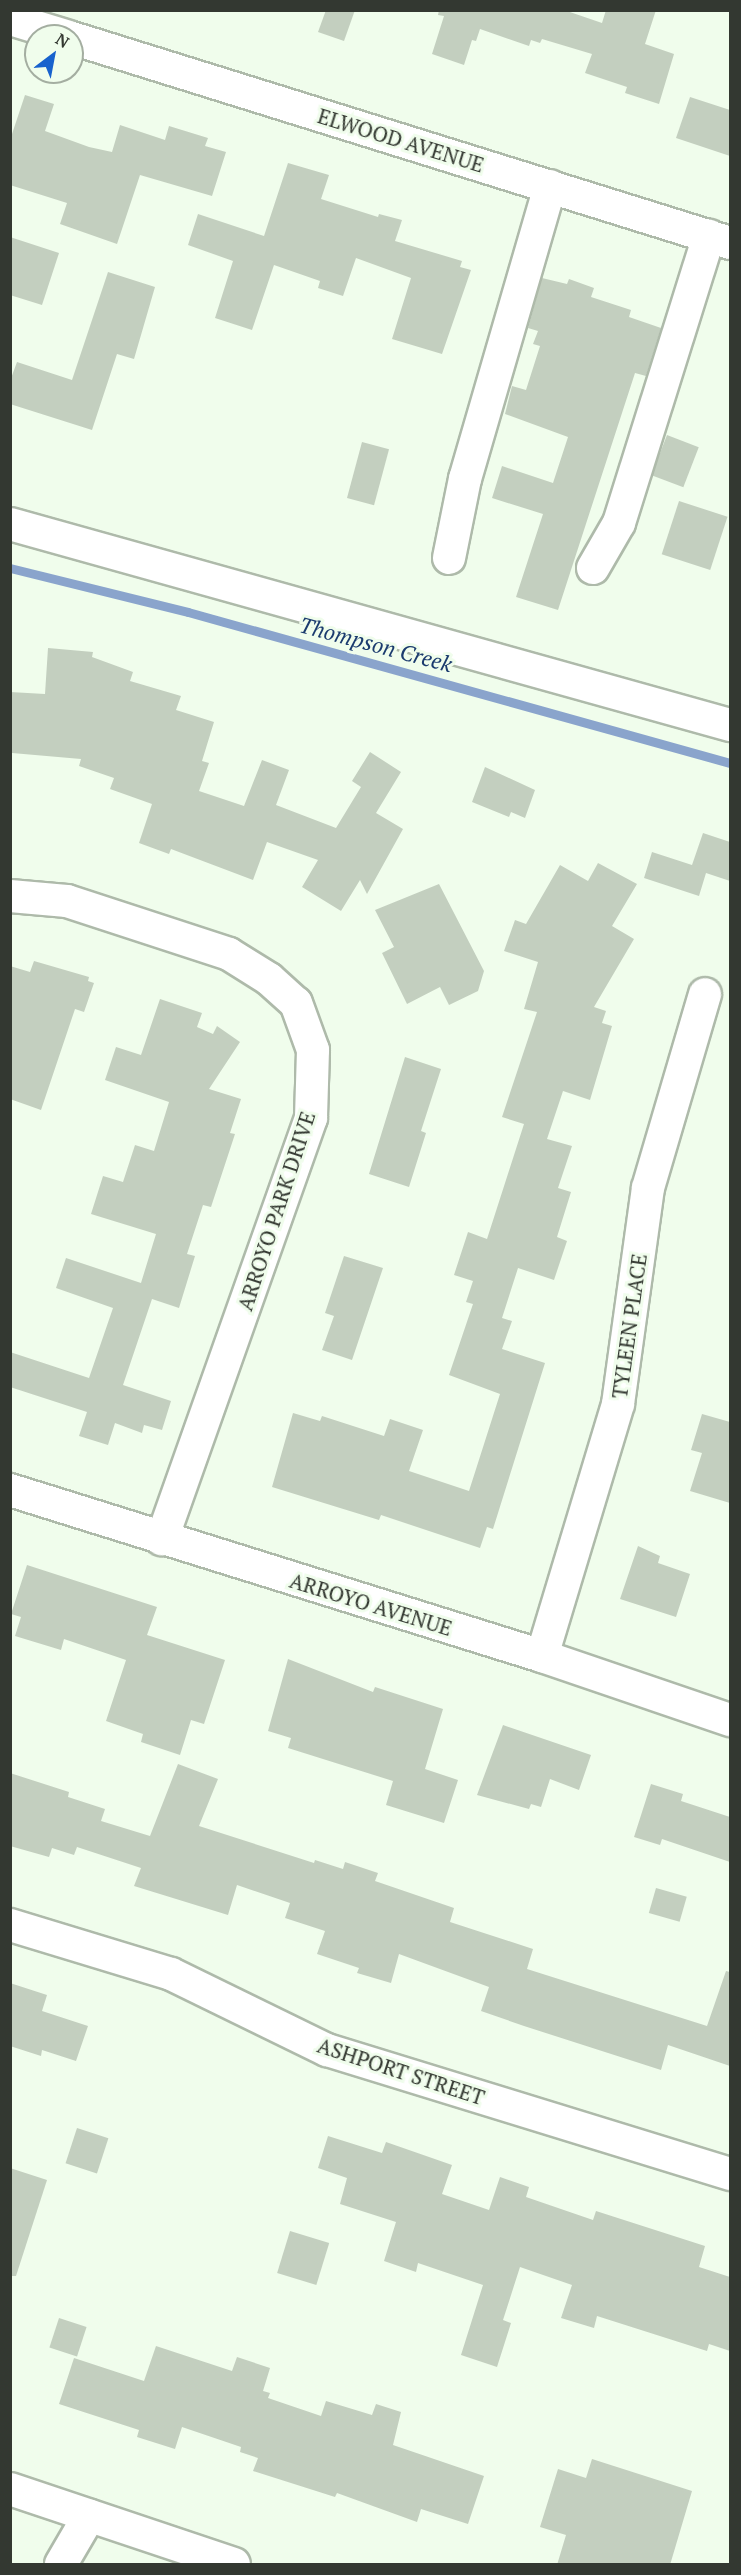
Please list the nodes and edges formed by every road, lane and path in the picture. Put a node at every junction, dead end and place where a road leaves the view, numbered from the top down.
1 (10, 19) edge
2 (26, 24) edge
3 (84, 42) edge
4 (550, 186) junction
5 (720, 239) edge
6 (10, 524) edge
7 (449, 558) dead end
8 (593, 567) dead end
9 (730, 725) edge
10 (10, 896) edge
11 (705, 994) dead end
12 (10, 1490) edge
13 (162, 1539) junction
14 (542, 1656) junction
15 (730, 1720) edge
16 (10, 1925) edge
17 (730, 2174) edge
18 (10, 2489) edge
19 (89, 2516) junction
20 (61, 2565) edge
21 (234, 2565) edge

1 - 2 street
3 - 4 street, ELWOOD AVENUE
4 - 5 street, ELWOOD AVENUE
4 - 7 street
5 - 8 street
6 - 9 street
10 - 13 street, ARROYO PARK DRIVE
11 - 14 street, TYLEEN PLACE
12 - 13 street, ARROYO AVENUE
13 - 14 street, ARROYO AVENUE
14 - 15 street, ARROYO AVENUE
16 - 17 street, ASHPORT STREET
18 - 19 street
19 - 20 street
19 - 21 street

